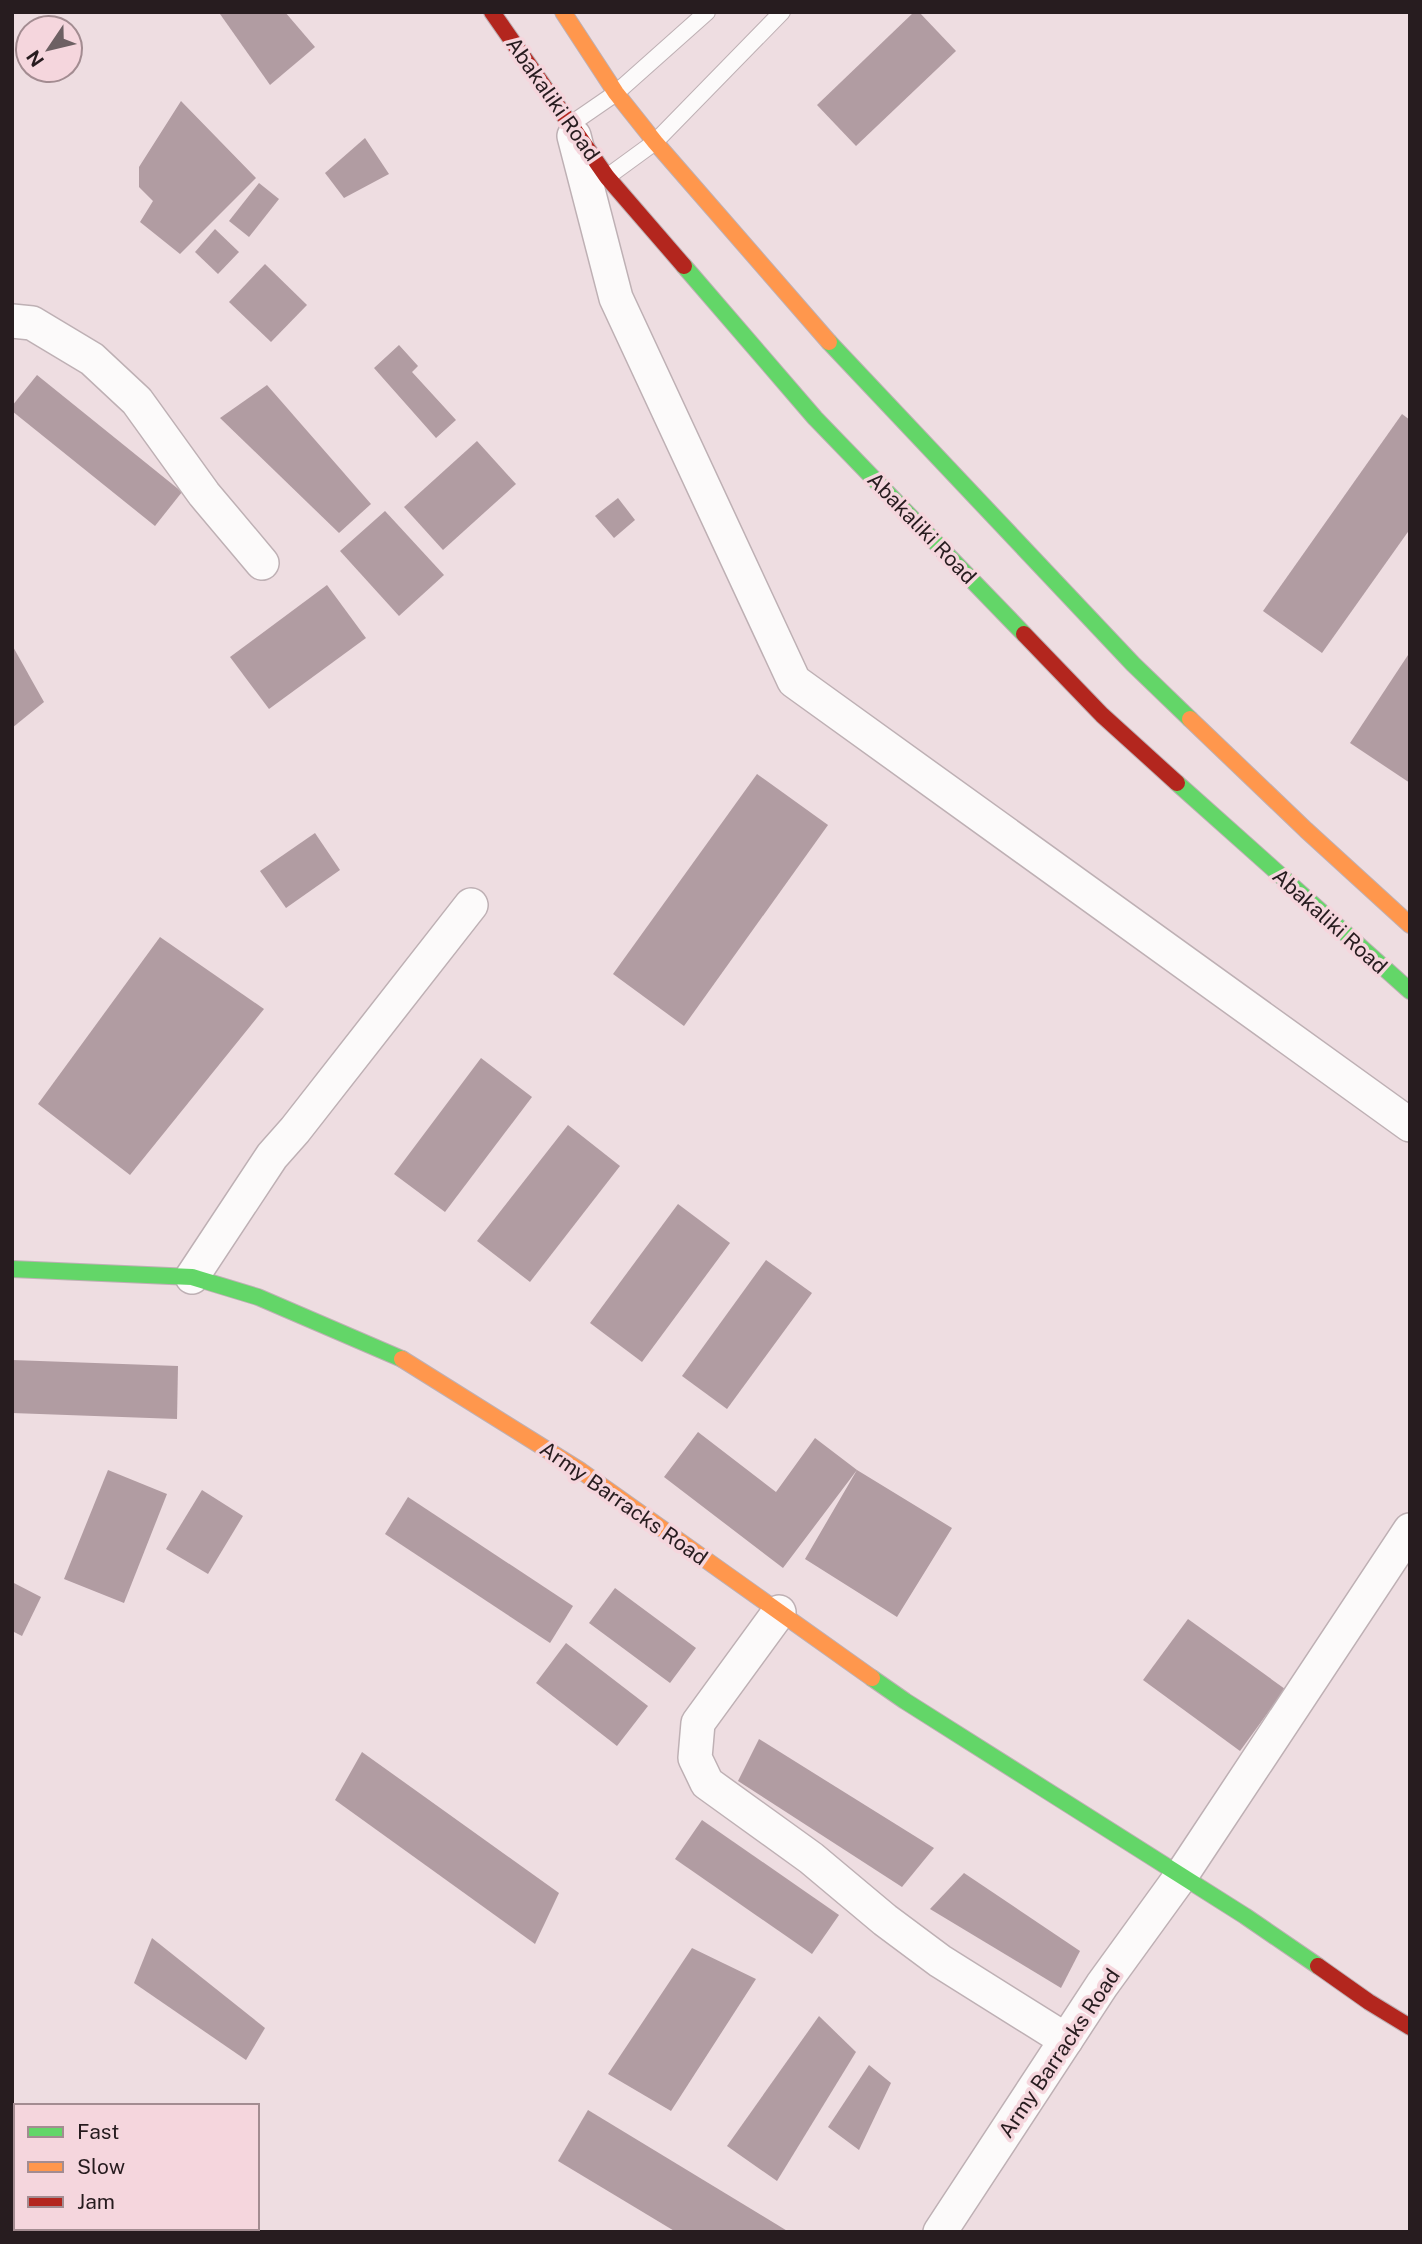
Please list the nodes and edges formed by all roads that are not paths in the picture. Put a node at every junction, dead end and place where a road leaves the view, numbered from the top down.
1 (492, 12) edge
2 (563, 12) edge
3 (707, 12) edge
4 (782, 12) edge
5 (616, 93) junction
6 (571, 124) junction
7 (655, 142) junction
8 (607, 177) junction
9 (12, 321) edge
10 (262, 563) dead end
11 (471, 905) dead end
12 (1410, 925) edge
13 (1410, 991) edge
14 (1410, 1125) edge
15 (12, 1269) edge
16 (192, 1277) junction
17 (1410, 1530) edge
18 (779, 1612) junction
19 (1181, 1876) junction
20 (1410, 2027) edge
21 (1066, 2040) junction
22 (940, 2232) edge

1 - 6 main road, Abakaliki Road
2 - 5 main road
3 - 5 lane
4 - 7 lane
5 - 6 lane
5 - 7 main road
6 - 8 main road, Abakaliki Road
6 - 14 street
7 - 8 lane
7 - 12 main road
8 - 13 main road, Abakaliki Road
9 - 10 street
11 - 16 street
15 - 16 main road, Army Barracks Road
16 - 18 main road, Army Barracks Road
17 - 19 street, Army Barracks Road
18 - 19 main road, Army Barracks Road
18 - 21 street
19 - 20 main road, Army Barracks Road
19 - 21 street, Army Barracks Road
21 - 22 street, Army Barracks Road

